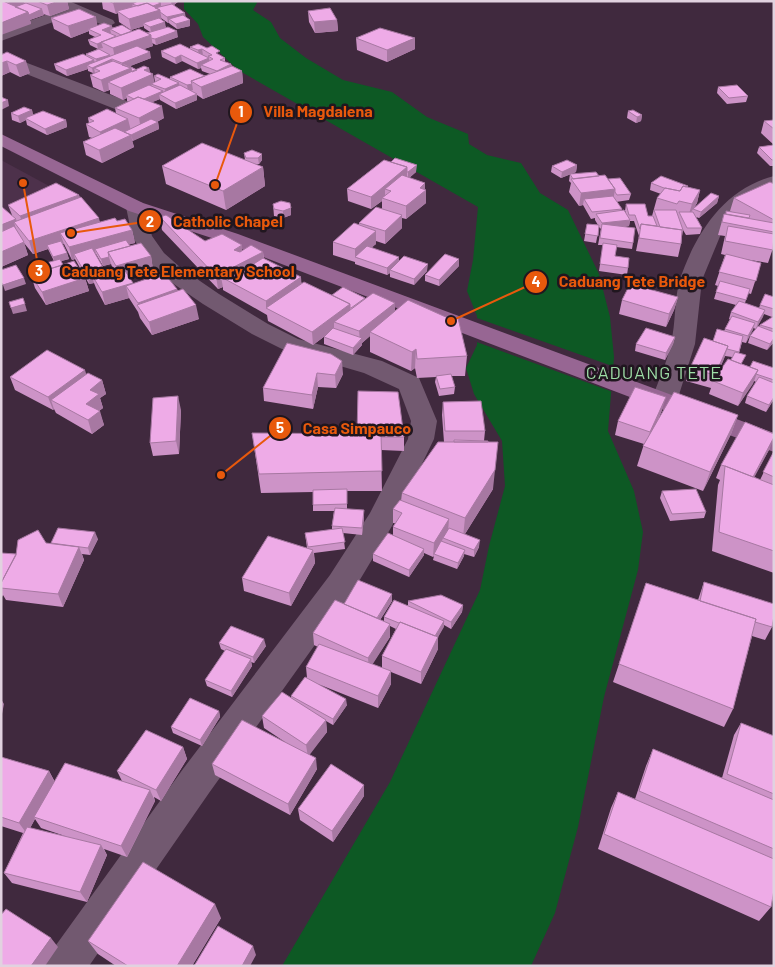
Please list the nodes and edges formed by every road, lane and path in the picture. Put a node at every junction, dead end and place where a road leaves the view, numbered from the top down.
1 (58, 1) edge
2 (76, 9) junction
3 (108, 23) edge
4 (1, 36) edge
5 (3, 61) edge
6 (126, 107) edge
7 (1, 139) edge
8 (774, 182) edge
9 (136, 207) junction
10 (664, 401) junction
11 (774, 443) edge
12 (65, 966) edge

1 - 2 street
2 - 3 street
2 - 4 street
5 - 6 street
7 - 9 main road
8 - 10 street
9 - 10 main road
9 - 12 street
10 - 11 main road

